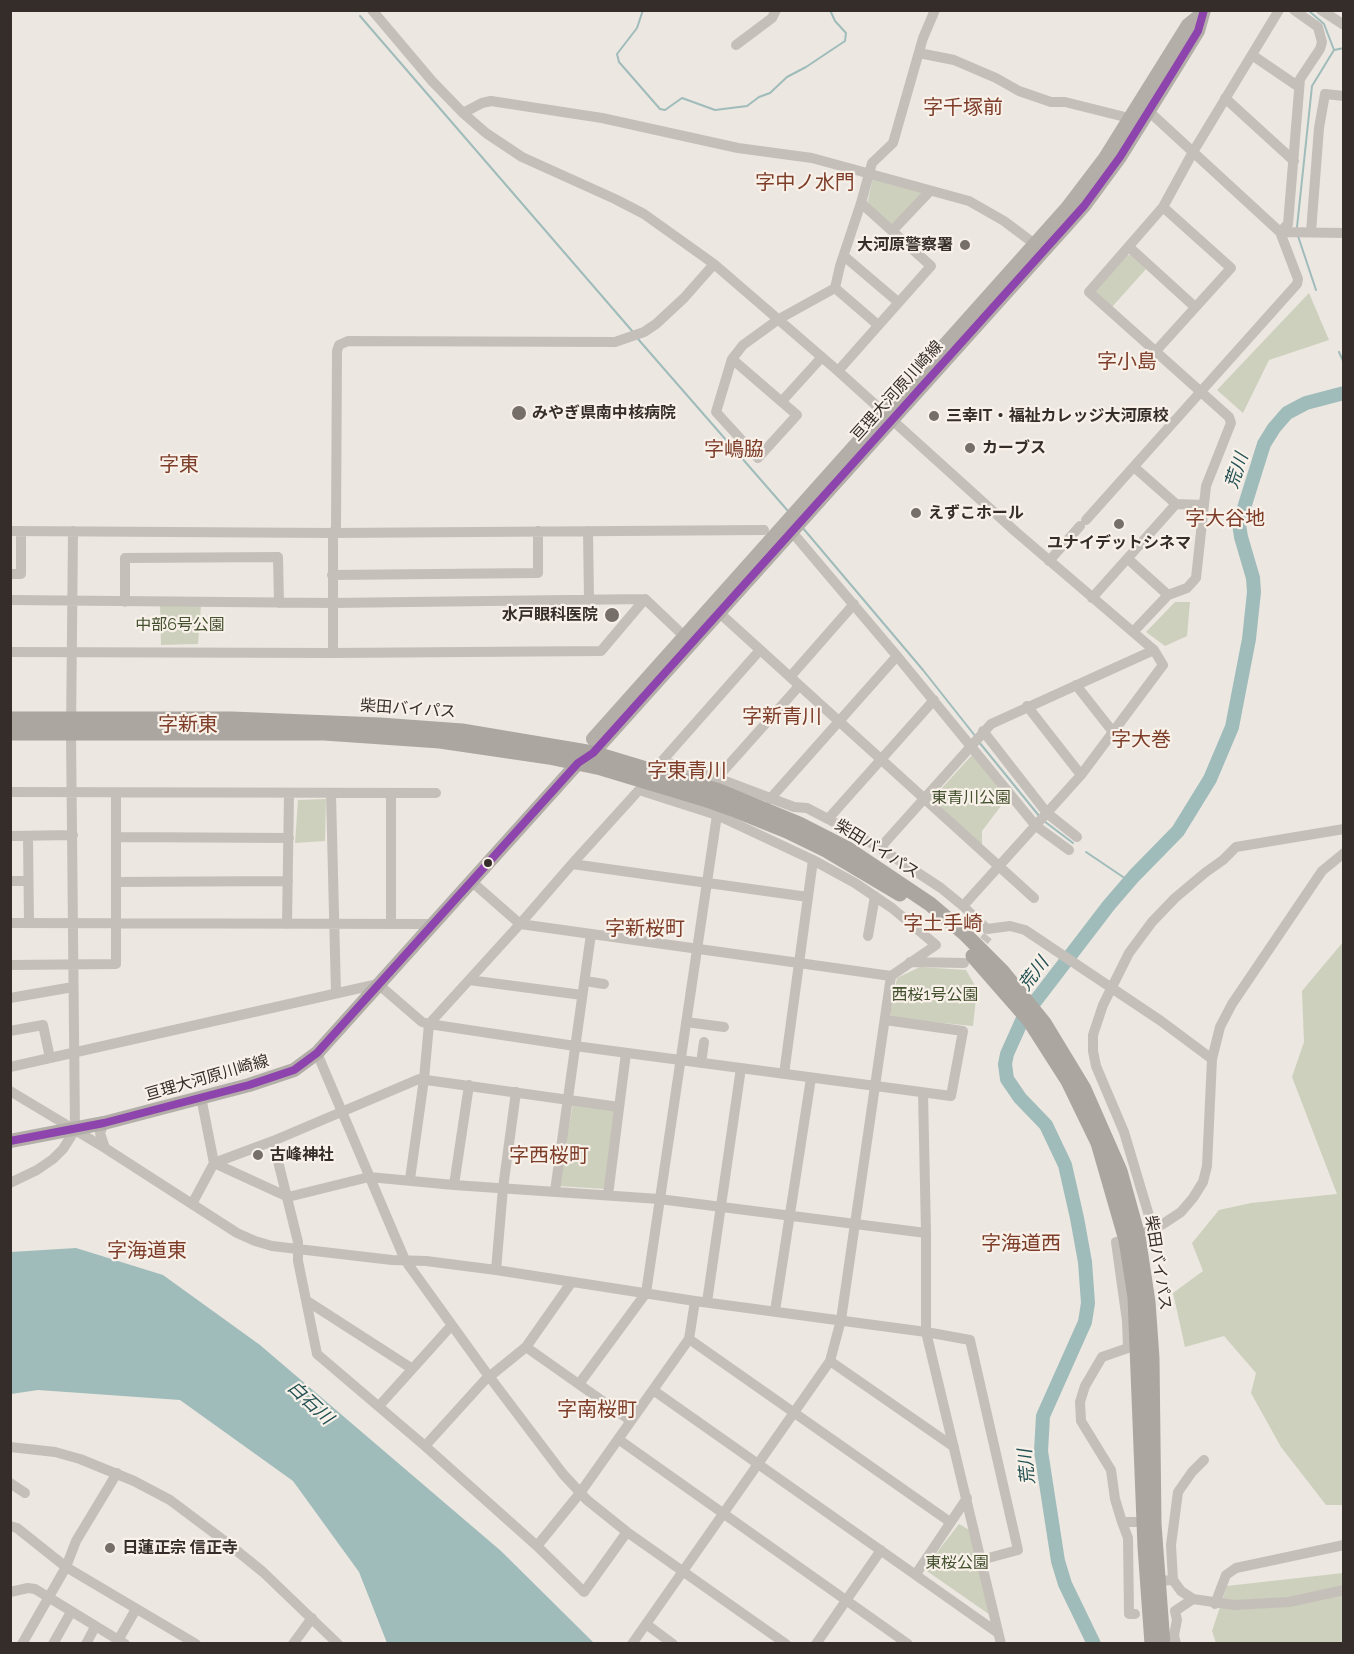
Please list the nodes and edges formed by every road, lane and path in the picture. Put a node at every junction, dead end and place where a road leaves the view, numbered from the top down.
1 (372, 10) edge
2 (776, 10) edge
3 (935, 10) edge
4 (1279, 10) edge
5 (1294, 10) edge
6 (1321, 10) edge
7 (1204, 12) edge
8 (1344, 25) edge
9 (736, 45) dead end
10 (919, 53) junction
11 (1252, 55) junction
12 (1299, 87) junction
13 (1344, 96) edge
14 (1225, 98) junction
15 (1143, 106) junction
16 (463, 113) junction
17 (1129, 118) junction
18 (1193, 152) junction
19 (1294, 161) junction
20 (869, 173) junction
21 (930, 191) junction
22 (861, 204) junction
23 (1163, 207) junction
24 (892, 231) junction
25 (1286, 232) junction
26 (1311, 232) junction
27 (1344, 233) edge
28 (1129, 247) junction
29 (1040, 248) junction
30 (844, 256) junction
31 (714, 264) junction
32 (835, 288) junction
33 (898, 302) junction
34 (1195, 307) junction
35 (779, 319) junction
36 (878, 325) junction
37 (1155, 352) junction
38 (822, 357) junction
39 (732, 359) junction
40 (838, 370) junction
41 (1201, 392) junction
42 (782, 402) junction
43 (888, 416) junction
44 (1134, 467) junction
45 (1176, 504) junction
46 (1204, 505) junction
47 (795, 522) junction
48 (16, 531) edge
49 (73, 531) junction
50 (538, 531) junction
51 (588, 531) junction
52 (764, 531) dead end
53 (333, 533) junction
54 (1128, 559) junction
55 (1049, 561) junction
56 (10, 574) edge
57 (332, 575) junction
58 (1168, 595) junction
59 (1092, 598) junction
60 (645, 599) junction
61 (10, 600) edge
62 (72, 600) junction
63 (589, 600) junction
64 (125, 602) junction
65 (279, 603) junction
66 (332, 603) junction
67 (854, 604) junction
68 (715, 610) junction
69 (1133, 632) junction
70 (684, 636) junction
71 (760, 650) junction
72 (1154, 650) junction
73 (10, 652) edge
74 (72, 652) junction
75 (333, 653) junction
76 (897, 656) junction
77 (790, 677) junction
78 (1076, 685) junction
79 (799, 686) junction
80 (934, 700) junction
81 (1027, 706) junction
82 (10, 719) edge
83 (839, 722) junction
84 (71, 726) junction
85 (1113, 732) junction
86 (10, 733) edge
87 (977, 738) junction
88 (585, 756) junction
89 (881, 759) junction
90 (1081, 775) junction
91 (717, 778) junction
92 (10, 792) edge
93 (73, 792) junction
94 (436, 792) dead end
95 (116, 793) junction
96 (391, 793) junction
97 (290, 794) junction
98 (331, 794) junction
99 (924, 798) junction
100 (770, 799) junction
101 (717, 815) junction
102 (828, 819) junction
103 (1041, 820) junction
104 (1344, 829) edge
105 (73, 835) junction
106 (10, 836) edge
107 (28, 836) junction
108 (116, 837) junction
109 (1077, 837) dead end
110 (289, 838) junction
111 (880, 848) junction
112 (1069, 850) dead end
113 (1344, 853) edge
114 (813, 860) junction
115 (572, 864) junction
116 (1000, 866) junction
117 (10, 881) edge
118 (28, 881) junction
119 (288, 881) junction
120 (471, 881) junction
121 (116, 882) junction
122 (707, 882) junction
123 (875, 896) junction
124 (808, 897) junction
125 (1034, 898) dead end
126 (963, 906) junction
127 (10, 923) edge
128 (28, 923) junction
129 (73, 923) junction
130 (116, 923) junction
131 (288, 924) junction
132 (334, 924) junction
133 (391, 924) junction
134 (520, 924) junction
135 (429, 927) junction
136 (591, 934) junction
137 (868, 936) dead end
138 (697, 948) junction
139 (910, 962) junction
140 (799, 963) junction
141 (964, 963) dead end
142 (10, 965) edge
143 (73, 965) junction
144 (891, 976) junction
145 (1000, 976) junction
146 (469, 980) junction
147 (585, 981) junction
148 (378, 984) junction
149 (604, 984) dead end
150 (73, 987) junction
151 (1112, 988) junction
152 (336, 993) junction
153 (582, 995) junction
154 (10, 998) edge
155 (885, 1020) junction
156 (686, 1022) junction
157 (429, 1024) junction
158 (724, 1027) dead end
159 (10, 1031) edge
160 (704, 1042) dead end
161 (575, 1046) junction
162 (73, 1052) junction
163 (317, 1053) junction
164 (626, 1053) junction
165 (50, 1058) junction
166 (1212, 1059) junction
167 (680, 1060) junction
168 (701, 1063) junction
169 (10, 1067) edge
170 (741, 1068) junction
171 (784, 1074) junction
172 (811, 1078) junction
173 (424, 1079) junction
174 (470, 1085) junction
175 (876, 1086) junction
176 (10, 1091) edge
177 (516, 1092) junction
178 (923, 1093) junction
179 (201, 1097) junction
180 (568, 1100) junction
181 (619, 1107) junction
182 (342, 1113) junction
183 (104, 1124) junction
184 (75, 1130) junction
185 (10, 1141) edge
186 (273, 1141) junction
187 (105, 1148) junction
188 (214, 1163) junction
189 (369, 1177) junction
190 (410, 1179) junction
191 (10, 1183) edge
192 (454, 1185) junction
193 (503, 1188) junction
194 (555, 1191) junction
195 (608, 1195) junction
196 (288, 1197) junction
197 (659, 1199) junction
198 (192, 1204) junction
199 (721, 1207) junction
200 (789, 1215) junction
201 (855, 1224) junction
202 (1153, 1229) junction
203 (926, 1233) junction
204 (1132, 1238) junction
205 (298, 1250) junction
206 (405, 1260) junction
207 (496, 1270) junction
208 (571, 1282) junction
209 (646, 1293) junction
210 (307, 1301) junction
211 (695, 1301) junction
212 (707, 1302) junction
213 (775, 1311) junction
214 (841, 1320) junction
215 (451, 1326) junction
216 (926, 1332) junction
217 (690, 1339) junction
218 (526, 1347) junction
219 (830, 1361) junction
220 (411, 1368) junction
221 (489, 1377) junction
222 (579, 1384) junction
223 (653, 1390) junction
224 (379, 1406) junction
225 (794, 1413) junction
226 (630, 1421) junction
227 (618, 1439) junction
228 (425, 1446) junction
229 (10, 1447) edge
230 (954, 1447) junction
231 (1204, 1461) dead end
232 (758, 1464) junction
233 (117, 1473) junction
234 (10, 1483) edge
235 (26, 1493) dead end
236 (580, 1493) junction
237 (967, 1498) junction
238 (723, 1514) junction
239 (950, 1522) junction
240 (1122, 1522) junction
241 (1144, 1522) junction
242 (10, 1526) edge
243 (627, 1532) junction
244 (1344, 1545) edge
245 (537, 1546) junction
246 (881, 1550) junction
247 (981, 1560) junction
248 (66, 1567) junction
249 (683, 1571) junction
250 (916, 1574) junction
251 (1165, 1581) junction
252 (1344, 1590) edge
253 (16, 1591) edge
254 (48, 1597) junction
255 (1193, 1599) junction
256 (846, 1600) junction
257 (1215, 1604) junction
258 (136, 1609) junction
259 (71, 1612) junction
260 (1135, 1614) dead end
261 (312, 1618) junction
262 (646, 1624) junction
263 (95, 1627) junction
264 (999, 1638) edge
265 (119, 1642) edge
266 (22, 1644) edge
267 (53, 1644) edge
268 (86, 1644) edge
269 (196, 1644) edge
270 (293, 1644) edge
271 (338, 1644) edge
272 (632, 1644) edge
273 (674, 1644) edge
274 (786, 1644) edge
275 (816, 1644) edge
276 (908, 1644) edge
277 (1152, 1644) edge
278 (1163, 1644) edge
279 (1176, 1644) edge

1 - 16 street
2 - 9 street
3 - 10 street
4 - 11 street
5 - 12 street
6 - 8 street
7 - 15 main road, 亘理大河原川崎線
10 - 17 street
10 - 20 street
11 - 12 street
11 - 14 street
12 - 19 street
13 - 26 street
14 - 18 street
14 - 19 street
15 - 17 main road, 亘理大河原川崎線
15 - 18 street
15 - 29 main road, 亘理大河原川崎線
16 - 20 street
16 - 31 street
17 - 29 main road, 亘理大河原川崎線
18 - 23 street
18 - 25 street
19 - 25 street
20 - 21 street
20 - 22 street
21 - 24 street
21 - 29 street
22 - 24 street
22 - 30 street
23 - 28 street
23 - 34 street
24 - 33 street
25 - 26 street
25 - 41 street
26 - 27 street
28 - 34 street
28 - 37 street
29 - 43 main road, 亘理大河原川崎線
30 - 32 street
30 - 33 street
31 - 35 street
31 - 53 street
32 - 35 street
32 - 36 street
33 - 36 street
34 - 37 street
35 - 38 street
35 - 39 street
36 - 40 street
37 - 41 street
38 - 40 street
38 - 42 street
39 - 42 street
39 - 42 street
40 - 43 street
41 - 44 street
41 - 46 street
43 - 47 main road, 亘理大河原川崎線
43 - 55 street
44 - 45 street
44 - 55 street
45 - 46 street
45 - 54 street
46 - 58 street
47 - 67 street
47 - 68 main road, 亘理大河原川崎線
48 - 49 street
48 - 56 street
49 - 53 street
49 - 62 street
50 - 51 street
50 - 53 street
50 - 57 street
51 - 52 street
51 - 63 street
53 - 57 street
54 - 58 street
54 - 59 street
55 - 59 street
57 - 66 street
58 - 69 street
59 - 69 street
60 - 63 street
60 - 70 street
60 - 75 street
61 - 62 street
62 - 64 street
62 - 74 street
63 - 66 street
64 - 65 street
64 - 65 street
65 - 66 street
66 - 75 street
67 - 76 street
67 - 77 street
68 - 70 main road, 亘理大河原川崎線
68 - 71 street
68 - 88 main road, 亘理大河原川崎線
69 - 72 street
70 - 88 main road, 亘理大河原川崎線
71 - 77 street
71 - 91 street
72 - 78 street
72 - 85 street
73 - 74 street
74 - 75 street
74 - 84 street
76 - 80 street
76 - 83 street
77 - 79 street
78 - 81 street
78 - 85 street
79 - 83 street
79 - 91 street
80 - 87 street
80 - 89 street
81 - 87 street
81 - 90 street
82 - 84 highway, 柴田バイパス
83 - 89 street
83 - 100 street
84 - 86 highway, 柴田バイパス
84 - 88 highway, 柴田バイパス
84 - 93 street
85 - 90 street
87 - 99 street
87 - 103 street
87 - 103 street
88 - 120 main road, 亘理大河原川崎線
88 - 145 highway, 柴田バイパス
89 - 99 street
89 - 102 street
90 - 103 street
91 - 100 street
92 - 93 street
93 - 95 street
93 - 105 street
94 - 96 street
95 - 97 street
95 - 108 street
96 - 98 street
96 - 133 street
97 - 98 street
97 - 110 street
98 - 132 street
99 - 111 street
99 - 116 street
100 - 102 street
101 - 114 street
101 - 115 street
101 - 122 street
102 - 111 street
103 - 109 street
103 - 112 street
103 - 116 street
104 - 151 street
105 - 107 street
105 - 129 street
106 - 107 street
107 - 118 street
108 - 110 street
108 - 121 street
110 - 119 street
111 - 126 street
113 - 166 street
114 - 123 street
114 - 124 street
115 - 122 street
115 - 134 street
116 - 125 street
116 - 126 street
117 - 118 street
118 - 128 street
119 - 121 street
119 - 131 street
120 - 134 street
120 - 135 main road, 亘理大河原川崎線
121 - 130 street
122 - 124 street
122 - 138 street
123 - 137 street
123 - 139 street
124 - 140 street
126 - 151 street
127 - 128 street
128 - 129 street
129 - 130 street
129 - 143 street
130 - 131 street
130 - 143 street
131 - 132 street
132 - 133 street
132 - 152 street
133 - 135 street
134 - 136 street
134 - 146 street
135 - 148 main road, 亘理大河原川崎線
136 - 138 street
136 - 147 street
138 - 140 street
138 - 156 street
139 - 141 street
139 - 144 street
140 - 144 street
140 - 171 street
142 - 143 street
143 - 150 street
144 - 155 street
145 - 204 highway, 柴田バイパス
145 - 204 highway, 柴田バイパス
146 - 153 street
146 - 157 street
147 - 149 street
147 - 153 street
148 - 152 street
148 - 157 street
148 - 163 main road, 亘理大河原川崎線
150 - 154 street
150 - 162 street
151 - 166 street
151 - 202 street
152 - 162 street
153 - 161 street
155 - 175 street
155 - 178 street
156 - 158 street
156 - 167 street
157 - 161 street
157 - 173 street
159 - 165 street
160 - 168 street
161 - 164 street
161 - 180 street
162 - 165 street
162 - 184 street
163 - 179 main road, 亘理大河原川崎線
163 - 182 street
164 - 167 street
164 - 181 street
165 - 169 street
166 - 202 street
167 - 168 street
167 - 197 street
168 - 170 street
170 - 171 street
170 - 199 street
171 - 172 street
172 - 175 street
172 - 200 street
173 - 174 street
173 - 182 street
173 - 190 street
174 - 177 street
174 - 192 street
175 - 178 street
175 - 201 street
176 - 184 street
177 - 180 street
177 - 193 street
178 - 203 street
179 - 183 main road, 亘理大河原川崎線
179 - 188 street
180 - 181 street
180 - 194 street
181 - 195 street
182 - 186 street
182 - 189 street
183 - 184 main road, 亘理大河原川崎線
183 - 187 street
184 - 185 main road, 亘理大河原川崎線
184 - 187 street
184 - 191 street
186 - 188 street
186 - 196 street
187 - 198 street
188 - 196 street
188 - 198 street
189 - 190 street
189 - 196 street
189 - 206 street
190 - 192 street
192 - 193 street
193 - 194 street
193 - 207 street
194 - 195 street
195 - 197 street
196 - 205 street
197 - 199 street
197 - 209 street
198 - 205 street
199 - 200 street
199 - 212 street
200 - 201 street
200 - 213 street
201 - 203 street
201 - 214 street
202 - 204 street
203 - 216 street
204 - 240 street
204 - 241 highway, 柴田バイパス
204 - 251 highway, 柴田バイパス
205 - 206 street
205 - 210 street
206 - 207 street
206 - 215 street
207 - 208 street
208 - 209 street
208 - 218 street
209 - 211 street
209 - 222 street
210 - 220 street
210 - 224 street
211 - 212 street
211 - 217 street
212 - 213 street
213 - 214 street
214 - 216 street
214 - 219 street
215 - 220 street
215 - 221 street
216 - 230 street
216 - 247 street
217 - 223 street
217 - 225 street
218 - 221 street
218 - 222 street
219 - 225 street
219 - 230 street
220 - 224 street
221 - 228 street
221 - 236 street
222 - 226 street
223 - 226 street
223 - 232 street
224 - 228 street
225 - 232 street
225 - 239 street
226 - 227 street
227 - 236 street
227 - 238 street
228 - 245 street
229 - 233 street
230 - 237 street
231 - 251 street
232 - 238 street
232 - 246 street
233 - 248 street
233 - 261 street
234 - 235 street
236 - 243 street
236 - 245 street
237 - 239 street
237 - 247 street
238 - 249 street
238 - 256 street
239 - 250 street
240 - 241 street
240 - 260 street
241 - 277 highway, 柴田バイパス
242 - 248 street
243 - 245 street
243 - 249 street
244 - 257 street
246 - 250 street
246 - 256 street
247 - 264 street
248 - 254 street
248 - 258 street
249 - 262 street
249 - 274 street
250 - 264 street
251 - 255 street
251 - 278 highway, 柴田バイパス
252 - 257 street
253 - 254 street
254 - 259 street
254 - 266 street
255 - 257 street
255 - 279 street
256 - 275 street
256 - 276 street
258 - 265 street
258 - 269 street
259 - 263 street
259 - 267 street
261 - 270 street
261 - 271 street
262 - 272 street
262 - 273 street
263 - 265 street
263 - 268 street

